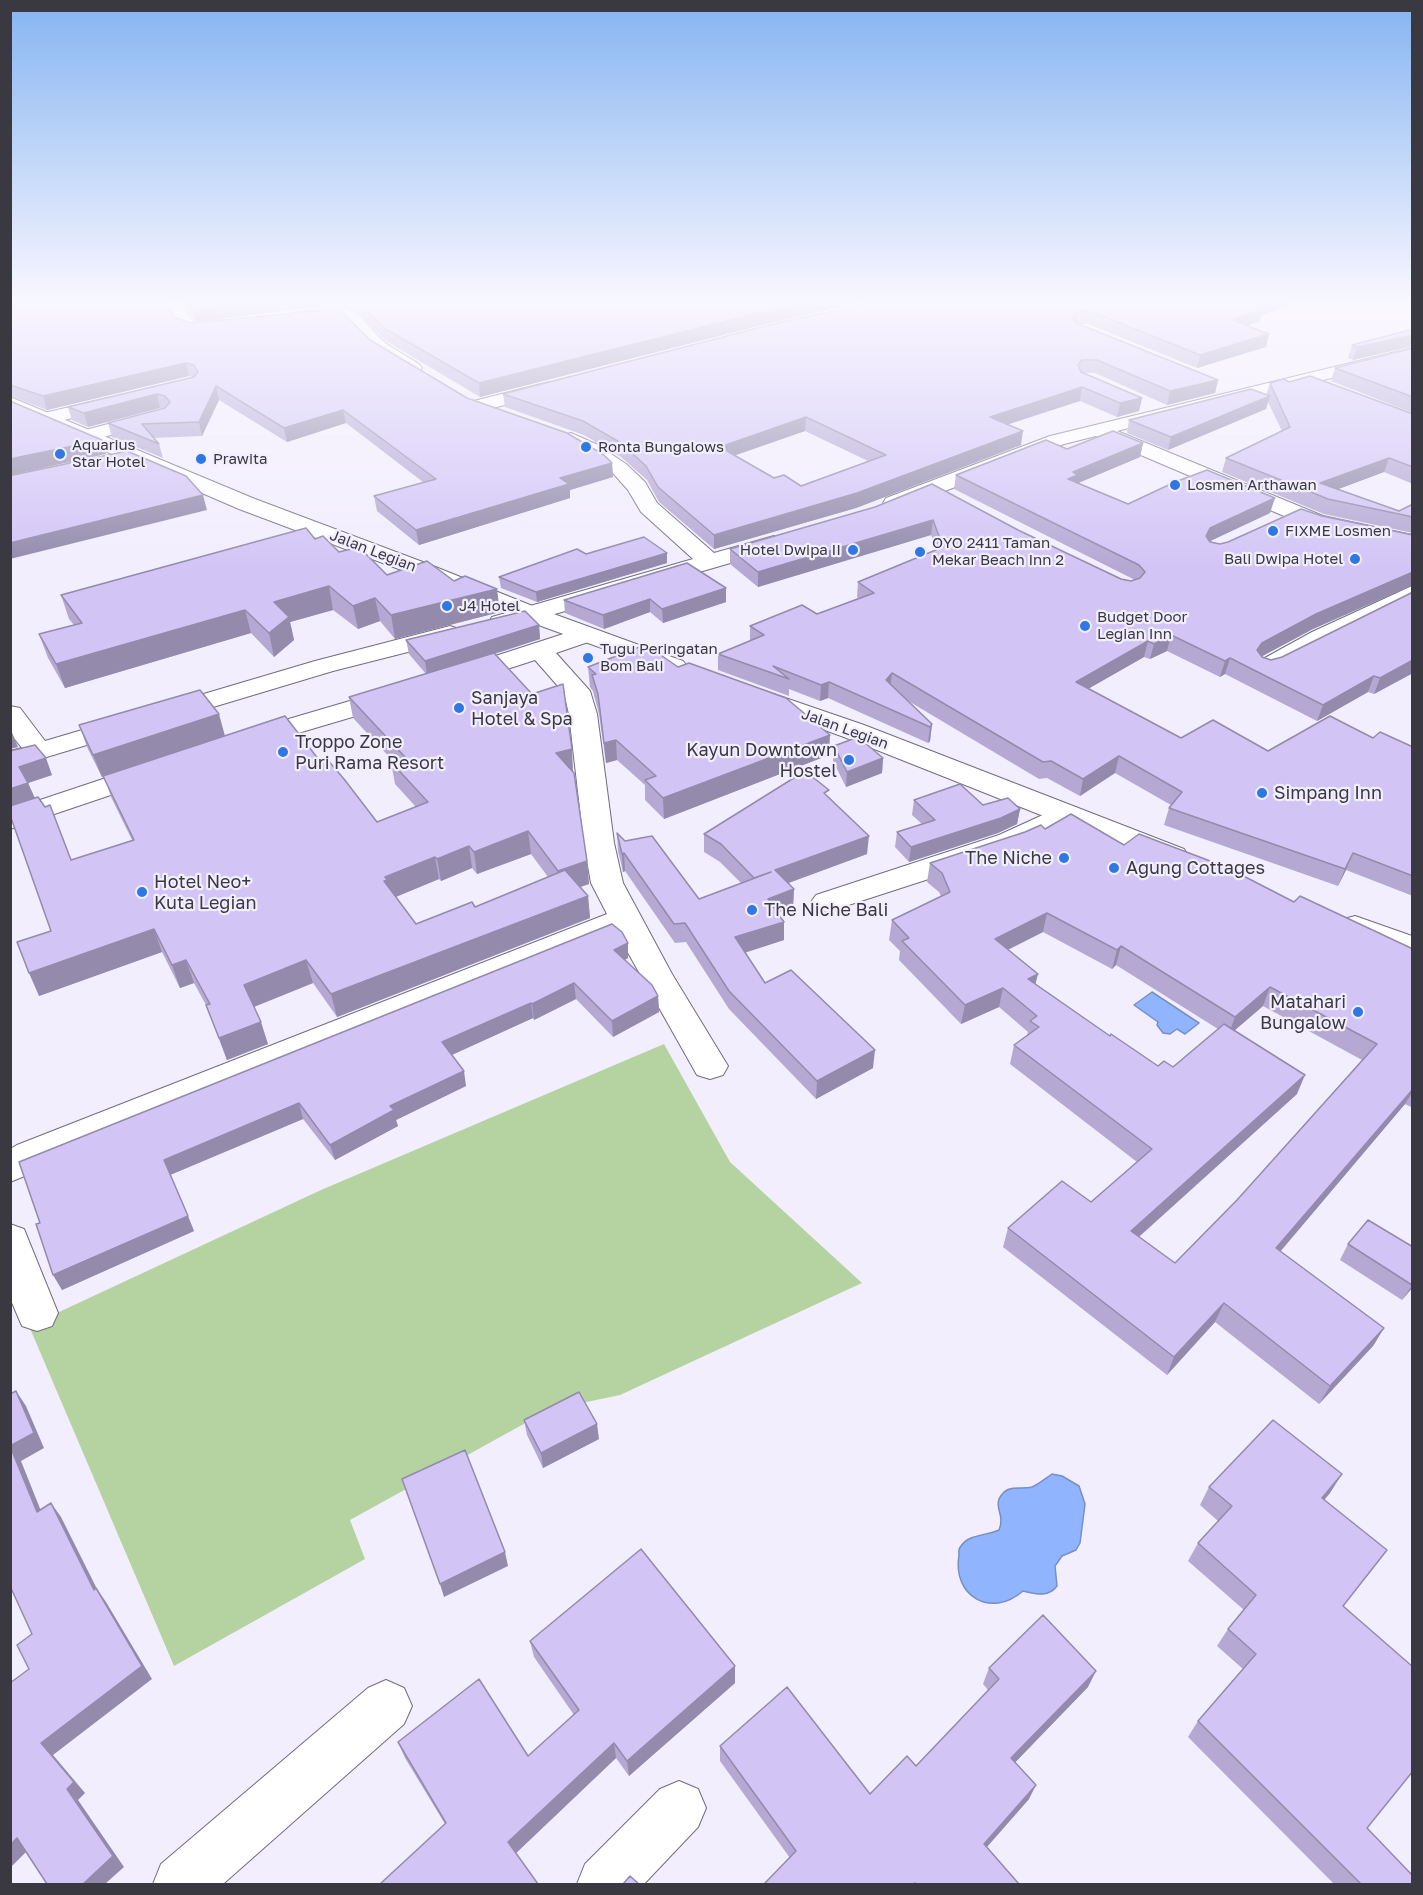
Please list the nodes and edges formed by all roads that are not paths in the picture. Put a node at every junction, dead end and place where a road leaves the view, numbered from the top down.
1 (536, 391) edge
2 (1233, 391) edge
3 (1257, 391) edge
4 (1334, 391) edge
5 (1338, 393) edge
6 (457, 394) edge
7 (1242, 395) junction
8 (135, 397) edge
9 (1135, 400) edge
10 (477, 406) junction
11 (23, 410) edge
12 (1164, 413) junction
13 (161, 416) edge
14 (504, 417) edge
15 (1095, 429) junction
16 (553, 433) edge
17 (85, 436) junction
18 (135, 456) junction
19 (104, 463) edge
20 (931, 489) junction
21 (952, 500) edge
22 (876, 511) edge
23 (1295, 513) junction
24 (1265, 527) edge
25 (795, 537) edge
26 (1413, 542) edge
27 (708, 560) junction
28 (1413, 593) edge
29 (531, 614) junction
30 (585, 634) junction
31 (540, 650) junction
32 (1268, 666) edge
33 (695, 674) edge
34 (739, 690) edge
35 (10, 714) edge
36 (225, 748) edge
37 (38, 750) junction
38 (10, 760) edge
39 (173, 765) edge
40 (1068, 814) junction
41 (10, 820) edge
42 (1196, 865) edge
43 (827, 902) dead end
44 (626, 920) junction
45 (1336, 920) edge
46 (1413, 948) edge
47 (710, 1066) dead end
48 (10, 1167) edge
49 (10, 1241) edge
50 (37, 1313) dead end
51 (386, 1706) dead end
52 (680, 1808) dead end
53 (182, 1884) edge
54 (605, 1884) edge

1 - 10 street
2 - 7 street
3 - 7 street
4 - 5 street
6 - 10 street
7 - 12 street
8 - 11 street
9 - 12 street
10 - 14 street
11 - 17 street, Jalan Legian
12 - 15 street
13 - 17 street
15 - 20 street
15 - 23 street
16 - 27 street
17 - 18 street, Jalan Legian
18 - 19 street
18 - 29 street, Jalan Legian
20 - 21 street
20 - 22 street
23 - 24 street
23 - 26 street
25 - 27 street
27 - 29 street
28 - 32 street
29 - 30 street, Jalan Legian
29 - 37 street
30 - 31 street
30 - 33 street, Jalan Legian
31 - 36 street
31 - 44 street
34 - 40 street, Jalan Legian
35 - 37 street
37 - 38 street
39 - 41 street
40 - 42 street, Jalan Legian
40 - 43 street
44 - 47 street
44 - 48 street
45 - 46 street
49 - 50 street
51 - 53 street
52 - 54 street

